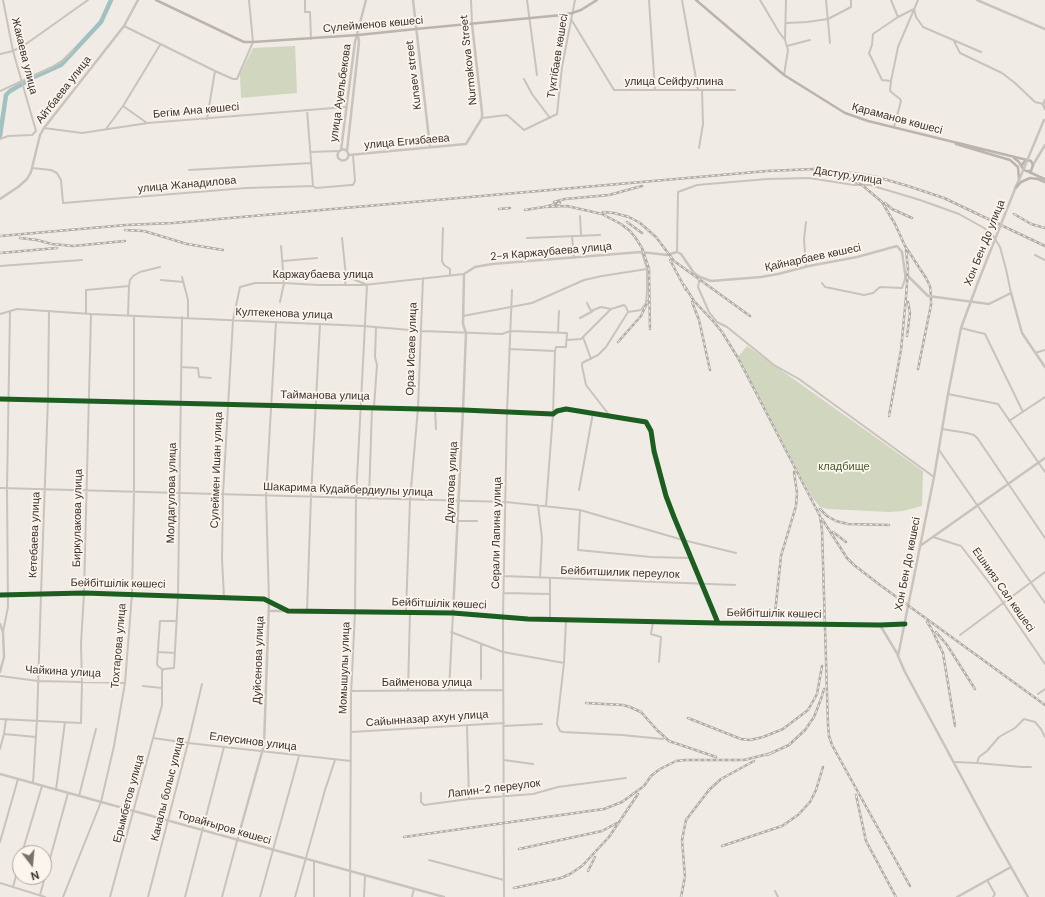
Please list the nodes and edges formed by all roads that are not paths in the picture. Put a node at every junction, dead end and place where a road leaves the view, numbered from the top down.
1 (3, 0) edge
2 (88, 0) edge
3 (134, 0) edge
4 (138, 0) edge
5 (156, 0) edge
6 (249, 0) edge
7 (305, 0) edge
8 (366, 0) edge
9 (413, 0) edge
10 (471, 0) edge
11 (527, 0) edge
12 (575, 0) edge
13 (596, 0) edge
14 (649, 0) edge
15 (682, 0) edge
16 (696, 0) edge
17 (760, 0) edge
18 (786, 0) edge
19 (826, 0) edge
20 (851, 0) edge
21 (890, 0) edge
22 (918, 0) edge
23 (977, 0) edge
24 (134, 9) junction
25 (914, 9) junction
26 (572, 14) junction
27 (898, 17) junction
28 (529, 19) junction
29 (571, 19) junction
30 (827, 19) junction
31 (786, 23) junction
32 (472, 24) junction
33 (124, 26) junction
34 (416, 29) junction
35 (1045, 29) edge
36 (358, 36) junction
37 (311, 39) junction
38 (785, 40) junction
39 (810, 40) dead end
40 (954, 40) junction
41 (253, 42) junction
42 (830, 43) dead end
43 (160, 45) junction
44 (787, 46) junction
45 (73, 50) dead end
46 (13, 51) junction
47 (981, 52) dead end
48 (0, 54) edge
49 (215, 71) junction
50 (537, 75) dead end
51 (784, 75) junction
52 (524, 79) dead end
53 (891, 81) junction
54 (21, 82) junction
55 (655, 90) junction
56 (698, 90) junction
57 (702, 90) junction
58 (735, 90) dead end
59 (0, 91) edge
60 (1045, 100) edge
61 (1043, 104) junction
62 (123, 106) junction
63 (349, 107) junction
64 (1045, 109) edge
65 (307, 110) junction
66 (482, 118) junction
67 (550, 118) junction
68 (1044, 118) edge
69 (207, 119) junction
70 (148, 123) junction
71 (894, 127) junction
72 (44, 128) junction
73 (106, 129) junction
74 (36, 132) junction
75 (42, 132) junction
76 (0, 139) edge
77 (948, 141) junction
78 (1045, 145) edge
79 (430, 147) junction
80 (699, 148) dead end
81 (340, 151) junction
82 (347, 151) junction
83 (310, 152) junction
84 (353, 154) junction
85 (349, 155) junction
86 (1038, 155) junction
87 (1010, 156) junction
88 (1028, 160) junction
89 (311, 163) junction
90 (1033, 165) junction
91 (1022, 166) junction
92 (32, 168) junction
93 (189, 170) dead end
94 (1028, 171) junction
95 (1040, 176) junction
96 (1045, 179) edge
97 (1019, 180) junction
98 (1045, 182) edge
99 (313, 186) junction
100 (1015, 189) junction
101 (0, 197) edge
102 (580, 216) dead end
103 (806, 222) dead end
104 (443, 228) dead end
105 (581, 235) junction
106 (600, 235) dead end
107 (572, 236) junction
108 (342, 238) dead end
109 (527, 238) dead end
110 (281, 246) dead end
111 (677, 252) junction
112 (642, 253) junction
113 (1035, 255) dead end
114 (317, 258) dead end
115 (574, 258) junction
116 (82, 260) dead end
117 (1045, 260) edge
118 (283, 261) junction
119 (0, 266) edge
120 (160, 267) dead end
121 (806, 267) junction
122 (647, 269) junction
123 (905, 273) junction
124 (464, 274) junction
125 (450, 275) junction
126 (346, 276) junction
127 (182, 277) dead end
128 (700, 277) junction
129 (423, 278) junction
130 (161, 280) dead end
131 (183, 282) junction
132 (284, 283) junction
133 (822, 283) dead end
134 (367, 285) junction
135 (129, 286) junction
136 (345, 286) junction
137 (512, 290) dead end
138 (1011, 293) junction
139 (280, 302) dead end
140 (970, 302) junction
141 (587, 303) dead end
142 (511, 308) junction
143 (611, 309) junction
144 (49, 310) junction
145 (10, 311) junction
146 (559, 311) dead end
147 (593, 311) junction
148 (628, 312) junction
149 (86, 313) junction
150 (0, 314) edge
151 (91, 314) junction
152 (128, 315) junction
153 (134, 316) junction
154 (463, 316) junction
155 (182, 317) junction
156 (188, 318) junction
157 (580, 318) dead end
158 (233, 320) junction
159 (276, 322) junction
160 (320, 324) junction
161 (364, 326) junction
162 (376, 327) junction
163 (961, 328) junction
164 (510, 331) junction
165 (421, 332) junction
166 (558, 332) junction
167 (466, 333) junction
168 (582, 337) junction
169 (566, 340) junction
170 (509, 349) junction
171 (1045, 350) edge
172 (555, 351) junction
173 (1034, 353) junction
174 (591, 358) junction
175 (182, 367) junction
176 (1045, 367) edge
177 (211, 378) dead end
178 (948, 394) junction
179 (1045, 397) edge
180 (0, 399) edge
181 (9, 399) junction
182 (48, 400) junction
183 (89, 400) junction
184 (134, 401) junction
185 (181, 402) junction
186 (228, 404) junction
187 (271, 405) junction
188 (316, 406) junction
189 (361, 407) junction
190 (373, 407) junction
191 (418, 408) junction
192 (435, 409) junction
193 (463, 410) junction
194 (506, 412) junction
195 (1023, 412) junction
196 (593, 413) junction
197 (553, 414) junction
198 (610, 416) junction
199 (1010, 421) junction
200 (436, 429) dead end
201 (942, 429) junction
202 (939, 450) junction
203 (1045, 458) edge
204 (1039, 462) junction
205 (1045, 472) edge
206 (934, 477) junction
207 (1008, 484) junction
208 (0, 488) edge
209 (7, 488) junction
210 (44, 490) junction
211 (579, 490) dead end
212 (87, 491) junction
213 (134, 492) junction
214 (180, 493) junction
215 (223, 494) junction
216 (266, 495) junction
217 (311, 496) junction
218 (356, 498) junction
219 (369, 499) junction
220 (410, 500) junction
221 (459, 502) junction
222 (506, 502) junction
223 (538, 505) junction
224 (546, 506) junction
225 (977, 506) junction
226 (580, 510) junction
227 (458, 520) junction
228 (477, 521) dead end
229 (933, 537) junction
230 (1045, 538) edge
231 (683, 540) junction
232 (920, 546) junction
233 (736, 553) dead end
234 (690, 558) junction
235 (1045, 572) edge
236 (504, 576) junction
237 (540, 578) junction
238 (550, 578) junction
239 (1031, 582) junction
240 (701, 584) junction
241 (735, 585) dead end
242 (84, 593) junction
243 (504, 593) junction
244 (41, 594) junction
245 (132, 594) junction
246 (550, 594) junction
247 (0, 595) edge
248 (8, 595) junction
249 (178, 596) junction
250 (224, 597) junction
251 (269, 602) junction
252 (1003, 603) junction
253 (1045, 603) edge
254 (269, 611) junction
255 (288, 611) junction
256 (307, 611) junction
257 (355, 612) junction
258 (408, 612) junction
259 (453, 612) junction
260 (503, 616) junction
261 (550, 619) junction
262 (566, 620) junction
263 (177, 621) junction
264 (653, 622) junction
265 (718, 623) junction
266 (0, 624) edge
267 (905, 624) junction
268 (880, 625) junction
269 (4, 632) junction
270 (451, 632) junction
271 (960, 635) dead end
272 (481, 644) junction
273 (158, 652) junction
274 (503, 652) junction
275 (175, 653) junction
276 (898, 656) junction
277 (659, 662) dead end
278 (564, 663) junction
279 (1045, 664) edge
280 (163, 670) junction
281 (0, 672) edge
282 (0, 676) edge
283 (481, 679) dead end
284 (38, 681) junction
285 (82, 682) junction
286 (124, 682) junction
287 (202, 684) dead end
288 (143, 686) dead end
289 (162, 688) junction
290 (1045, 689) edge
291 (503, 690) junction
292 (351, 691) junction
293 (408, 691) junction
294 (449, 691) junction
295 (1038, 694) dead end
296 (0, 719) edge
297 (6, 719) junction
298 (37, 720) junction
299 (65, 722) junction
300 (504, 723) junction
301 (542, 724) dead end
302 (467, 725) junction
303 (504, 726) junction
304 (96, 729) dead end
305 (351, 732) junction
306 (4, 734) junction
307 (36, 737) junction
308 (1045, 737) edge
309 (153, 738) junction
310 (663, 740) dead end
311 (188, 743) junction
312 (224, 747) junction
313 (0, 749) edge
314 (263, 750) junction
315 (299, 756) junction
316 (335, 760) junction
317 (504, 760) junction
318 (350, 761) junction
319 (954, 762) junction
320 (977, 763) junction
321 (534, 764) dead end
322 (1031, 767) dead end
323 (0, 774) edge
324 (626, 778) dead end
325 (18, 779) junction
326 (33, 783) junction
327 (42, 786) junction
328 (56, 790) junction
329 (68, 793) junction
330 (421, 794) dead end
331 (79, 796) junction
332 (504, 796) junction
333 (469, 799) junction
334 (101, 802) junction
335 (134, 812) junction
336 (168, 821) junction
337 (203, 831) junction
338 (237, 841) junction
339 (0, 842) edge
340 (24, 845) edge
341 (272, 850) junction
342 (306, 859) junction
343 (429, 860) dead end
344 (314, 862) junction
345 (1012, 867) junction
346 (350, 871) junction
347 (365, 875) junction
348 (504, 880) junction
349 (987, 880) junction
350 (0, 883) edge
351 (13, 887) joint
352 (414, 889) junction
353 (776, 891) dead end
354 (40, 895) junction
355 (45, 897) edge
356 (63, 897) edge
357 (110, 897) edge
358 (148, 897) edge
359 (185, 897) edge
360 (222, 897) edge
361 (260, 897) edge
362 (295, 897) edge
363 (314, 897) edge
364 (350, 897) edge
365 (364, 897) edge
366 (412, 897) edge
367 (444, 897) edge
368 (504, 897) edge
369 (778, 897) edge
370 (957, 897) edge
371 (993, 897) edge
372 (1028, 897) edge

1 - 46 street, Жакаева улица
2 - 46 street
3 - 24 street
4 - 24 street, Айтбаева улица
5 - 41 main road, Сүлейменов көшесі
6 - 41 street
7 - 37 street
8 - 36 street, улица Ауельбекова
9 - 34 street, Kunaev street
10 - 32 street, Nurmakova Street
11 - 28 street
12 - 26 street, Түктібаев көшесі
13 - 26 main road, Сүлейменов көшесі
14 - 55 street
15 - 56 street
16 - 51 main road, Қараманов көшесі
17 - 38 street
18 - 31 street
19 - 30 street
20 - 30 street
21 - 27 street
22 - 25 street
23 - 35 street
24 - 33 street, Айтбаева улица
25 - 27 street
25 - 40 street
25 - 53 street
26 - 28 main road, Сүлейменов көшесі
26 - 29 street, Түктібаев көшесі
27 - 53 street
28 - 32 main road, Сүлейменов көшесі
28 - 50 street
29 - 55 street, улица Сейфуллина
29 - 67 street, Түктібаев көшесі
30 - 31 street
30 - 42 street
31 - 38 street
32 - 34 main road, Сүлейменов көшесі
32 - 66 street, Nurmakova Street
33 - 43 street
33 - 72 street, Айтбаева улица
34 - 36 main road, Сүлейменов көшесі
34 - 79 street, Kunaev street
36 - 37 main road, Сүлейменов көшесі
36 - 63 street, улица Ауельбекова
37 - 41 main road, Сүлейменов көшесі
38 - 44 street
39 - 44 street
40 - 47 street
40 - 61 street
41 - 49 street
43 - 49 street
43 - 62 street
44 - 51 street
45 - 54 street
46 - 48 street
46 - 54 street, Жакаева улица
49 - 69 street
51 - 71 main road, Қараманов көшесі
52 - 67 street
53 - 71 street
54 - 59 street
54 - 74 street, Жакаева улица
55 - 56 street, улица Сейфуллина
56 - 57 street, улица Сейфуллина
57 - 58 street, улица Сейфуллина
57 - 80 street
60 - 61 street
61 - 64 street
62 - 70 street
62 - 73 street
63 - 65 street, Бегім Ана көшесі
63 - 81 street, улица Ауельбекова
63 - 82 street, улица Ауельбекова
65 - 69 street, Бегім Ана көшесі
65 - 83 street
66 - 67 street
66 - 79 street, улица Егизбаева
68 - 97 street, Хон Бен До улица, bridge
69 - 70 street, Бегім Ана көшесі
70 - 73 street, Бегім Ана көшесі
71 - 77 main road, Қараманов көшесі
72 - 73 street, Бегім Ана көшесі
72 - 75 street, Айтбаева улица
74 - 75 street
74 - 76 street
75 - 92 street, Айтбаева улица
77 - 87 main road, Қараманов көшесі
77 - 97 main road
78 - 86 street
79 - 84 street, улица Егизбаева
81 - 82 street
81 - 83 street
81 - 85 street
82 - 85 street
83 - 89 street
84 - 85 street, улица Егизбаева
84 - 99 street, улица Жанадилова
86 - 88 street
86 - 90 street
87 - 88 main road, Қараманов көшесі
87 - 91 main road
88 - 90 main road
88 - 91 main road
89 - 93 street
89 - 99 street
90 - 94 main road
90 - 95 main road
91 - 94 main road
92 - 99 street, улица Жанадилова
92 - 101 street, Айтбаева улица
94 - 95 main road
95 - 96 main road
97 - 100 street, Хон Бен До улица, bridge
98 - 100 main road
100 - 140 street, Хон Бен До улица, bridge
102 - 105 street
103 - 121 street
104 - 125 street
105 - 106 street
105 - 107 street
107 - 109 street
107 - 115 street
108 - 126 street
110 - 118 street
111 - 112 street
111 - 128 street
111 - 138 street, Дастур улица
112 - 115 street, 2-я Каржаубаева улица
112 - 122 street
113 - 117 street
114 - 118 street
115 - 124 street, 2-я Каржаубаева улица
116 - 119 street
118 - 132 street
120 - 135 street
121 - 123 street, Қайнарбаев көшесі
121 - 128 street, Қайнарбаев көшесі
122 - 142 street
122 - 148 street
123 - 133 street
123 - 140 street
124 - 125 street, Каржаубаева улица
124 - 154 street, Дулатова улица
125 - 129 street, Каржаубаева улица
126 - 134 street
126 - 136 street
127 - 131 street
128 - 206 street
129 - 134 street, Каржаубаева улица
129 - 165 street, Ораз Исаев улица
130 - 131 street
131 - 156 street
132 - 136 street, Каржаубаева улица
132 - 139 street
132 - 158 street, Каржаубаева улица
134 - 136 street, Каржаубаева улица
134 - 161 street, Момышулы улица
135 - 149 street
135 - 152 street
137 - 142 street, Серали Лапина улица
138 - 140 street
138 - 173 street
140 - 163 street, Хон Бен До көшесі
141 - 147 street
142 - 154 street
142 - 164 street, Серали Лапина улица
143 - 147 street
143 - 148 street
143 - 168 street
144 - 145 street, Култекенова улица
144 - 149 street, Култекенова улица
144 - 182 street, Кетебаева улица
145 - 150 street, Култекенова улица
145 - 181 street
146 - 166 street
147 - 157 street
148 - 174 street
149 - 151 street, Култекенова улица
151 - 152 street, Култекенова улица
151 - 183 street, Биркулакова улица
152 - 153 street, Култекенова улица
153 - 155 street, Култекенова улица
153 - 184 street, Тохтарова улица
154 - 167 street, Дулатова улица
155 - 156 street, Култекенова улица
155 - 175 street, Молдагулова улица
156 - 158 street, Култекенова улица
158 - 159 street, Култекенова улица
158 - 186 street, Сулеймен Ишан улица
159 - 160 street, Култекенова улица
159 - 187 street, Дуйсенова улица
160 - 161 street, Култекенова улица
160 - 188 street
161 - 162 street, Култекенова улица
161 - 189 street, Момышулы улица
162 - 165 street, Култекенова улица
162 - 190 street
163 - 178 street, Хон Бен До көшесі
163 - 195 street
164 - 166 street, Култекенова улица
164 - 167 street, Култекенова улица
164 - 170 street, Серали Лапина улица
165 - 167 street, Култекенова улица
165 - 191 street, Ораз Исаев улица
166 - 169 street, Култекенова улица
167 - 193 street, Дулатова улица
168 - 169 street
168 - 174 street
169 - 172 street
170 - 172 street
170 - 194 street, Серали Лапина улица
171 - 173 street
172 - 197 street
173 - 176 street
174 - 198 street
175 - 177 street
175 - 185 street, Молдагулова улица
178 - 199 street
178 - 201 street, Хон Бен До көшесі
179 - 195 street
180 - 181 street, Тайманова улица
181 - 182 street, Тайманова улица
181 - 209 street
182 - 183 street, Тайманова улица
182 - 210 street, Кетебаева улица
183 - 184 street, Тайманова улица
183 - 212 street, Биркулакова улица
184 - 185 street, Тайманова улица
184 - 213 street, Тохтарова улица
185 - 186 street, Тайманова улица
185 - 214 street, Молдагулова улица
186 - 187 street, Тайманова улица
186 - 215 street, Сулеймен Ишан улица
187 - 188 street, Тайманова улица
187 - 216 street, Дуйсенова улица
188 - 189 street, Тайманова улица
188 - 217 street
189 - 190 street, Тайманова улица
189 - 218 street, Момышулы улица
190 - 191 street, Тайманова улица
190 - 219 street
191 - 192 street, Тайманова улица
191 - 220 street, Ораз Исаев улица
192 - 193 street, Тайманова улица
192 - 200 street
193 - 194 street, Тайманова улица
193 - 221 street, Дулатова улица
194 - 197 street, Тайманова улица
194 - 222 street, Серали Лапина улица
195 - 199 street
196 - 197 street, Тайманова улица
196 - 198 street, Тайманова улица
196 - 211 street
197 - 224 street
198 - 231 street, Тайманова улица
199 - 204 street
201 - 202 street, Хон Бен До көшесі
201 - 207 street
202 - 206 street, Хон Бен До көшесі
202 - 225 street
203 - 204 street
204 - 205 street
204 - 207 street
206 - 232 street, Хон Бен До көшесі
207 - 225 street
207 - 230 street
208 - 209 street, Шакарима Кудайбердиулы улица
209 - 210 street, Шакарима Кудайбердиулы улица
209 - 248 street
210 - 212 street, Шакарима Кудайбердиулы улица
210 - 244 street, Кетебаева улица
212 - 213 street, Шакарима Кудайбердиулы улица
212 - 242 street, Биркулакова улица
213 - 214 street, Шакарима Кудайбердиулы улица
213 - 245 street, Тохтарова улица
214 - 215 street, Шакарима Кудайбердиулы улица
214 - 249 street, Молдагулова улица
215 - 216 street, Шакарима Кудайбердиулы улица
215 - 250 street, Сулеймен Ишан улица
216 - 217 street, Шакарима Кудайбердиулы улица
216 - 251 street, Дуйсенова улица
217 - 218 street, Шакарима Кудайбердиулы улица
217 - 256 street
218 - 219 street, Шакарима Кудайбердиулы улица
218 - 257 street, Момышулы улица
219 - 220 street, Шакарима Кудайбердиулы улица
220 - 221 street, Шакарима Кудайбердиулы улица
220 - 258 street, Ораз Исаев улица
221 - 222 street, Шакарима Кудайбердиулы улица
221 - 227 street, Дулатова улица
222 - 223 street, Шакарима Кудайбердиулы улица
222 - 236 street, Серали Лапина улица
223 - 224 street, Шакарима Кудайбердиулы улица
223 - 237 street
224 - 226 street, Шакарима Кудайбердиулы улица
225 - 229 street
225 - 239 street
226 - 231 street, Шакарима Кудайбердиулы улица
226 - 234 street
227 - 228 street
227 - 259 street, Дулатова улица
229 - 232 street
229 - 252 street, Ешнияз Сал көшесі
231 - 233 street, Шакарима Кудайбердиулы улица
231 - 234 street
232 - 267 street, Хон Бен До көшесі
234 - 240 street
235 - 239 street
236 - 237 street, Бейбитшилик переулок
236 - 243 street, Серали Лапина улица
237 - 238 street, Бейбитшилик переулок
238 - 240 street, Бейбитшилик переулок
238 - 246 street
239 - 252 street
239 - 253 street
240 - 241 street, Бейбитшилик переулок
240 - 265 street
242 - 244 street, Бейбітшілік көшесі
242 - 245 street, Бейбітшілік көшесі
242 - 285 street, Биркулакова улица
243 - 246 street
243 - 260 street, Серали Лапина улица
244 - 248 street, Бейбітшілік көшесі
244 - 284 street, Кетебаева улица
245 - 249 street, Бейбітшілік көшесі
245 - 286 street, Тохтарова улица
246 - 261 street
247 - 248 street, Бейбітшілік көшесі
248 - 269 street
249 - 250 street, Бейбітшілік көшесі
249 - 263 street, Молдагулова улица
250 - 251 street, Бейбітшілік көшесі
251 - 254 street, Дуйсенова улица
251 - 255 street, Бейбітшілік көшесі
252 - 271 street
252 - 279 street, Ешнияз Сал көшесі
254 - 255 street
254 - 314 street, Дуйсенова улица
255 - 256 street, Бейбітшілік көшесі
256 - 257 street, Бейбітшілік көшесі
257 - 258 street, Бейбітшілік көшесі
257 - 292 street, Момышулы улица
258 - 259 street, Бейбітшілік көшесі
258 - 293 street, Ораз Исаев улица
259 - 260 street, Бейбітшілік көшесі
259 - 270 street, Дулатова улица
260 - 261 street, Бейбітшілік көшесі
260 - 274 street, Серали Лапина улица
261 - 262 street, Бейбітшілік көшесі
262 - 264 street, Бейбітшілік көшесі
262 - 278 street
263 - 273 street
263 - 275 street, Молдагулова улица
264 - 265 street, Бейбітшілік көшесі
264 - 277 street
265 - 268 street, Бейбітшілік көшесі
266 - 269 street
267 - 268 street, Бейбітшілік көшесі
267 - 276 street, Хон Бен До көшесі
268 - 276 street
269 - 281 street
270 - 272 street
270 - 294 street, Дулатова улица
272 - 274 street
272 - 283 street
273 - 275 street
273 - 280 street, Ерымбетов улица
274 - 278 street
274 - 291 street, Серали Лапина улица
275 - 280 street, Молдагулова улица
276 - 319 street
278 - 310 street
280 - 289 street, Ерымбетов улица
282 - 284 street, Чайкина улица
284 - 285 street, Чайкина улица
284 - 298 street, Кетебаева улица
285 - 286 street, Чайкина улица
285 - 299 street, Биркулакова улица
286 - 334 street, Тохтарова улица
287 - 311 street, Каналы болыс улица
288 - 289 street
289 - 309 street, Ерымбетов улица
290 - 295 street
291 - 294 street, Байменова улица
291 - 300 street, Серали Лапина улица
292 - 293 street, Байменова улица
292 - 305 street, Момышулы улица
293 - 294 street, Байменова улица
296 - 297 street
297 - 298 street
297 - 306 street
298 - 299 street
298 - 307 street, Кетебаева улица
299 - 328 street
300 - 302 street, Сайынназар ахун улица
300 - 303 street, Серали Лапина улица
301 - 303 street
302 - 305 street, Сайынназар ахун улица
302 - 333 street
303 - 317 street, Серали Лапина улица
304 - 331 street
305 - 318 street, Момышулы улица
306 - 307 street
306 - 313 street
307 - 326 street, Кетебаева улица
308 - 320 street
309 - 311 street, Елеусинов улица
309 - 335 street, Ерымбетов улица
311 - 312 street, Елеусинов улица
311 - 336 street, Каналы болыс улица
312 - 314 street, Елеусинов улица
312 - 337 street
314 - 315 street, Елеусинов улица
314 - 338 street, Дуйсенова улица
315 - 316 street, Елеусинов улица
315 - 341 street
316 - 318 street, Елеусинов улица
316 - 342 street
317 - 321 street
317 - 332 street, Серали Лапина улица
318 - 346 street, Момышулы улица
319 - 320 street
319 - 345 street
320 - 322 street
323 - 325 street, Торайғыров көшесі
324 - 332 street, Лапин-2 переулок
325 - 326 street, Торайғыров көшесі
325 - 339 street
326 - 327 street, Торайғыров көшесі
327 - 328 street, Торайғыров көшесі
327 - 340 street
328 - 329 street, Торайғыров көшесі
329 - 331 street, Торайғыров көшесі
329 - 354 street
330 - 333 street, Лапин-2 переулок
331 - 334 street, Торайғыров көшесі
332 - 333 street, Лапин-2 переулок
332 - 348 street, Серали Лапина улица
334 - 335 street, Торайғыров көшесі
334 - 356 street, Тохтарова улица
335 - 336 street, Торайғыров көшесі
335 - 357 street, Ерымбетов улица
336 - 337 street, Торайғыров көшесі
336 - 358 street, Каналы болыс улица
337 - 338 street, Торайғыров көшесі
337 - 359 street
338 - 341 street, Торайғыров көшесі
338 - 360 street, Дуйсенова улица
341 - 342 street, Торайғыров көшесі
341 - 361 street
342 - 344 street, Торайғыров көшесі
342 - 362 street
343 - 348 street
344 - 346 street, Торайғыров көшесі
344 - 363 street
345 - 349 street
345 - 372 street
346 - 347 street, Торайғыров көшесі
346 - 364 street, Момышулы улица
347 - 352 street, Торайғыров көшесі
347 - 365 street
348 - 368 street, Серали Лапина улица
349 - 370 street
349 - 371 street
350 - 351 street
351 - 354 street
352 - 366 street
352 - 367 street, Торайғыров көшесі
353 - 369 street
354 - 355 street

